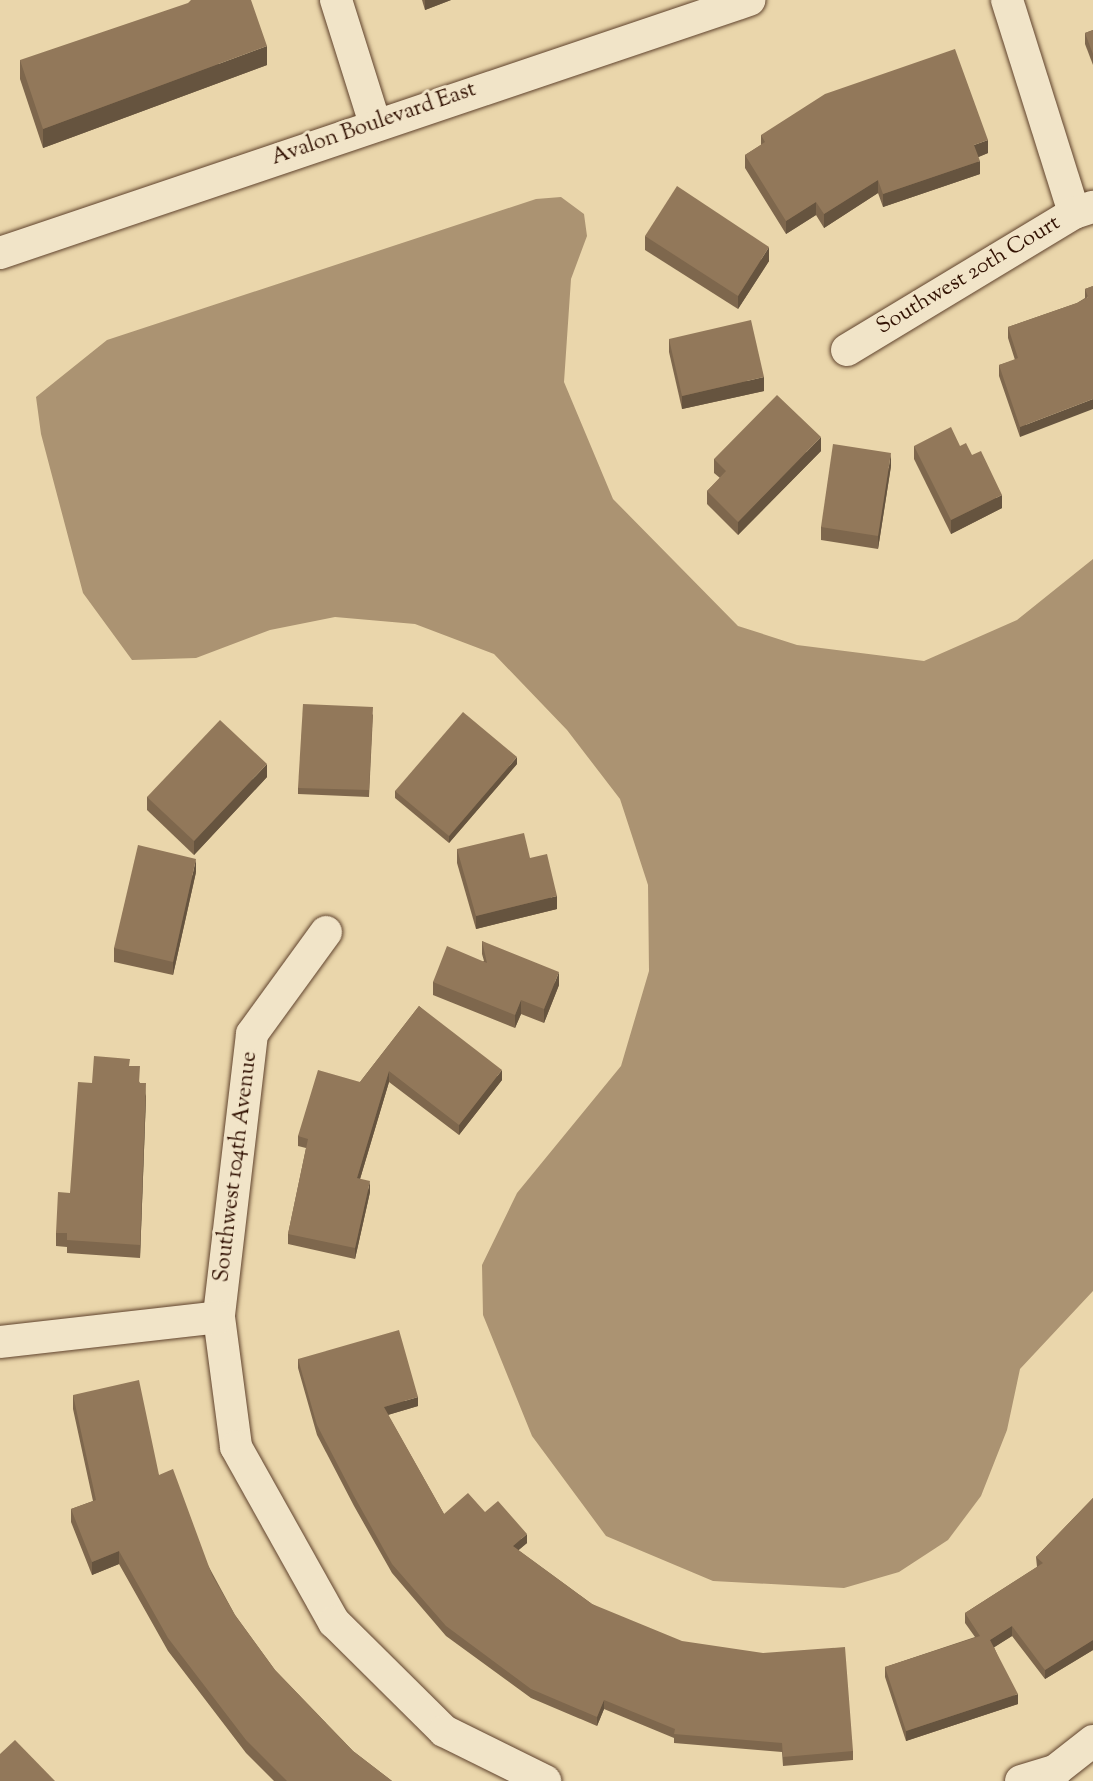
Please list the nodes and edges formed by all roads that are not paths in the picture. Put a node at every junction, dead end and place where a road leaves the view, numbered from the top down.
1 (336, 0) edge
2 (749, 0) edge
3 (1007, 0) edge
4 (375, 124) junction
5 (1083, 210) edge
6 (0, 254) edge
7 (847, 350) dead end
8 (326, 932) dead end
9 (219, 1317) junction
10 (0, 1342) edge
11 (1093, 1741) edge
12 (545, 1781) edge
13 (1021, 1781) edge

1 - 4 street
2 - 4 street, Avalon Boulevard East
3 - 5 street
4 - 6 street, Avalon Boulevard East
5 - 7 street, Southwest 20th Court
8 - 9 street, Southwest 104th Avenue
9 - 10 street
9 - 12 street, Southwest 104th Avenue
11 - 13 street

